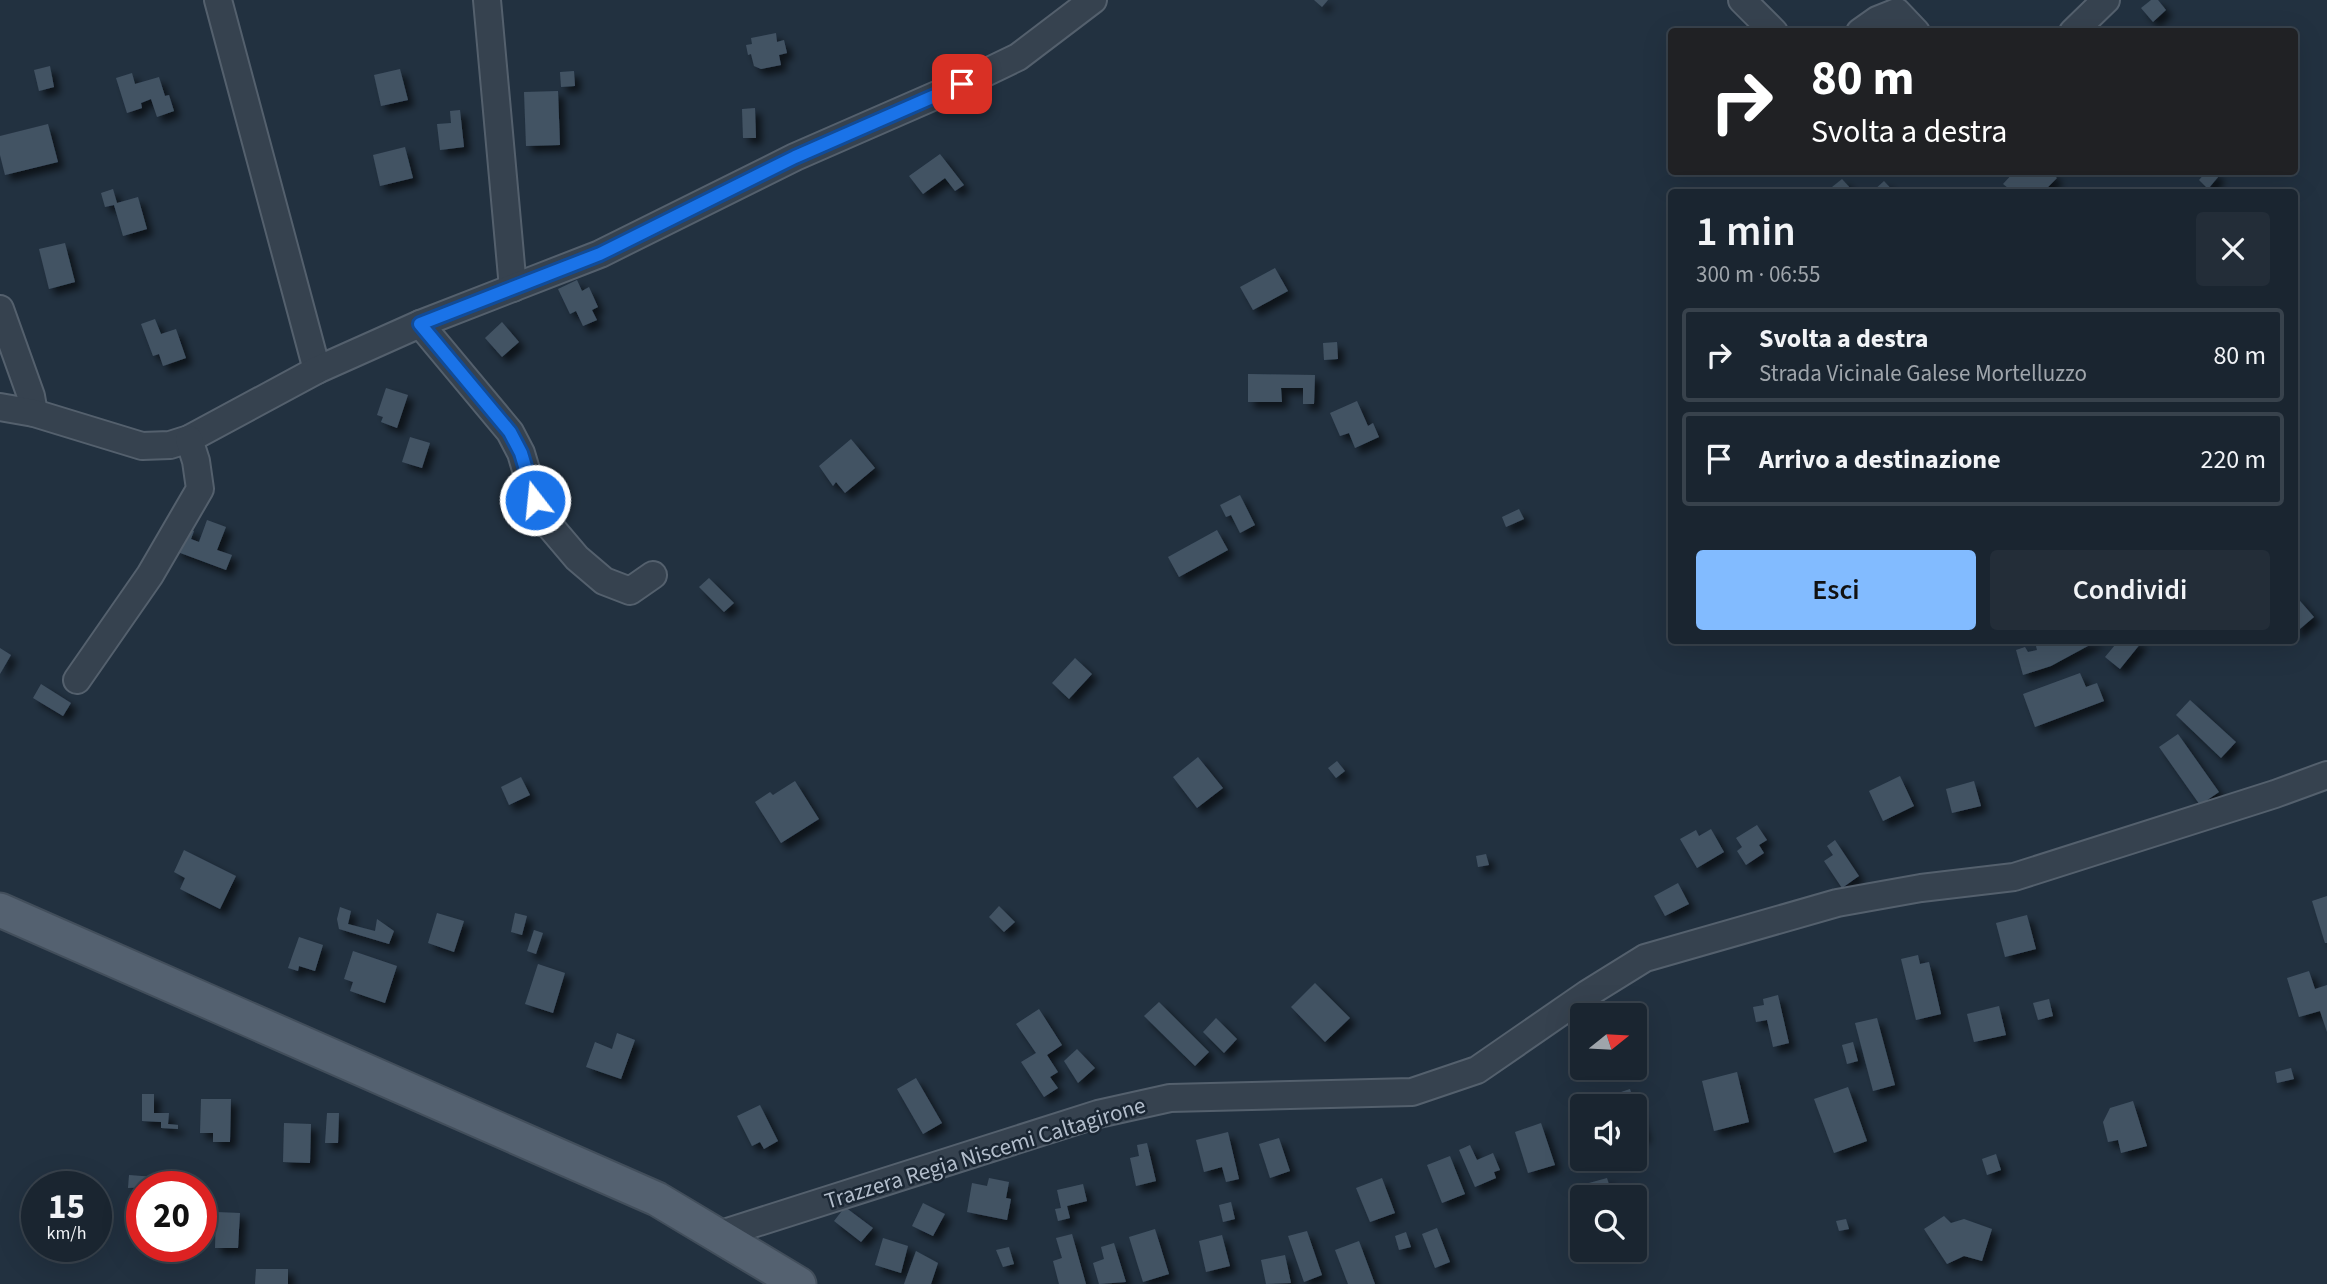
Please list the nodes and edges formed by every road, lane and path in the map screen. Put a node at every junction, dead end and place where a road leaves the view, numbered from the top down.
1 (218, 0) edge
2 (487, 0) edge
3 (1093, 0) edge
4 (1742, 0) edge
5 (2106, 0) edge
6 (1770, 28) edge
7 (1866, 28) edge
8 (1912, 28) edge
9 (2077, 28) edge
10 (513, 288) junction
11 (0, 309) edge
12 (420, 324) junction
13 (317, 370) junction
14 (0, 407) edge
15 (34, 413) junction
16 (189, 439) junction
17 (653, 575) dead end
18 (77, 680) dead end
19 (2327, 775) edge
20 (0, 910) edge
21 (718, 1235) junction
22 (799, 1284) edge

1 - 13 street
2 - 10 street
3 - 10 street
4 - 6 street
5 - 9 street
7 - 8 street
10 - 12 street
11 - 15 street
12 - 13 street
12 - 17 street
13 - 16 street
14 - 15 street
15 - 16 street
16 - 18 street
19 - 21 street, Trazzera Regia Niscemi Caltagirone
20 - 21 main road
21 - 22 main road

